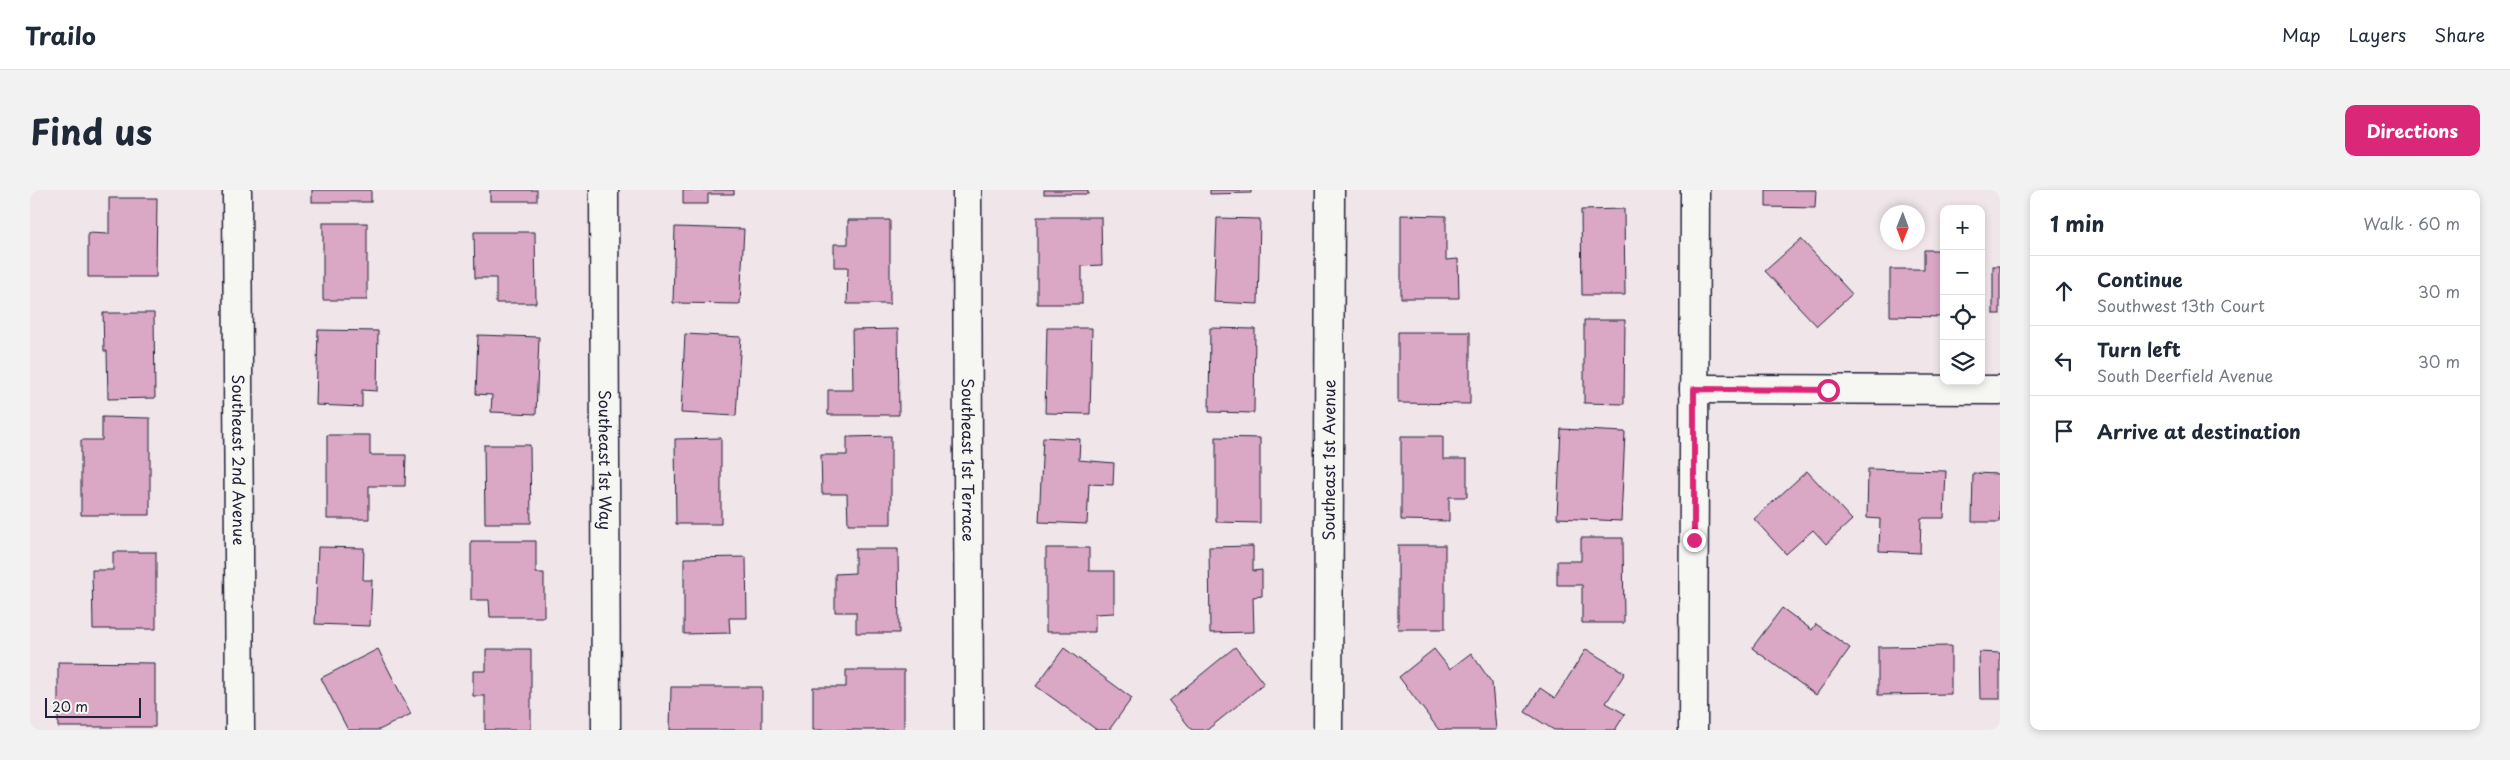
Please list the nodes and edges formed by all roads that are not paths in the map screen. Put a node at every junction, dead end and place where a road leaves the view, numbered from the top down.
1 (238, 190) edge
2 (604, 190) edge
3 (968, 190) edge
4 (1330, 190) edge
5 (1695, 190) edge
6 (1694, 389) junction
7 (2000, 390) edge
8 (240, 730) edge
9 (606, 730) edge
10 (969, 730) edge
11 (1328, 730) edge
12 (1693, 730) edge

1 - 8 street, Southeast 2nd Avenue
2 - 9 street, Southeast 1st Way
3 - 10 street, Southeast 1st Terrace
4 - 11 street, Southeast 1st Avenue
5 - 6 street
6 - 7 street
6 - 12 street

